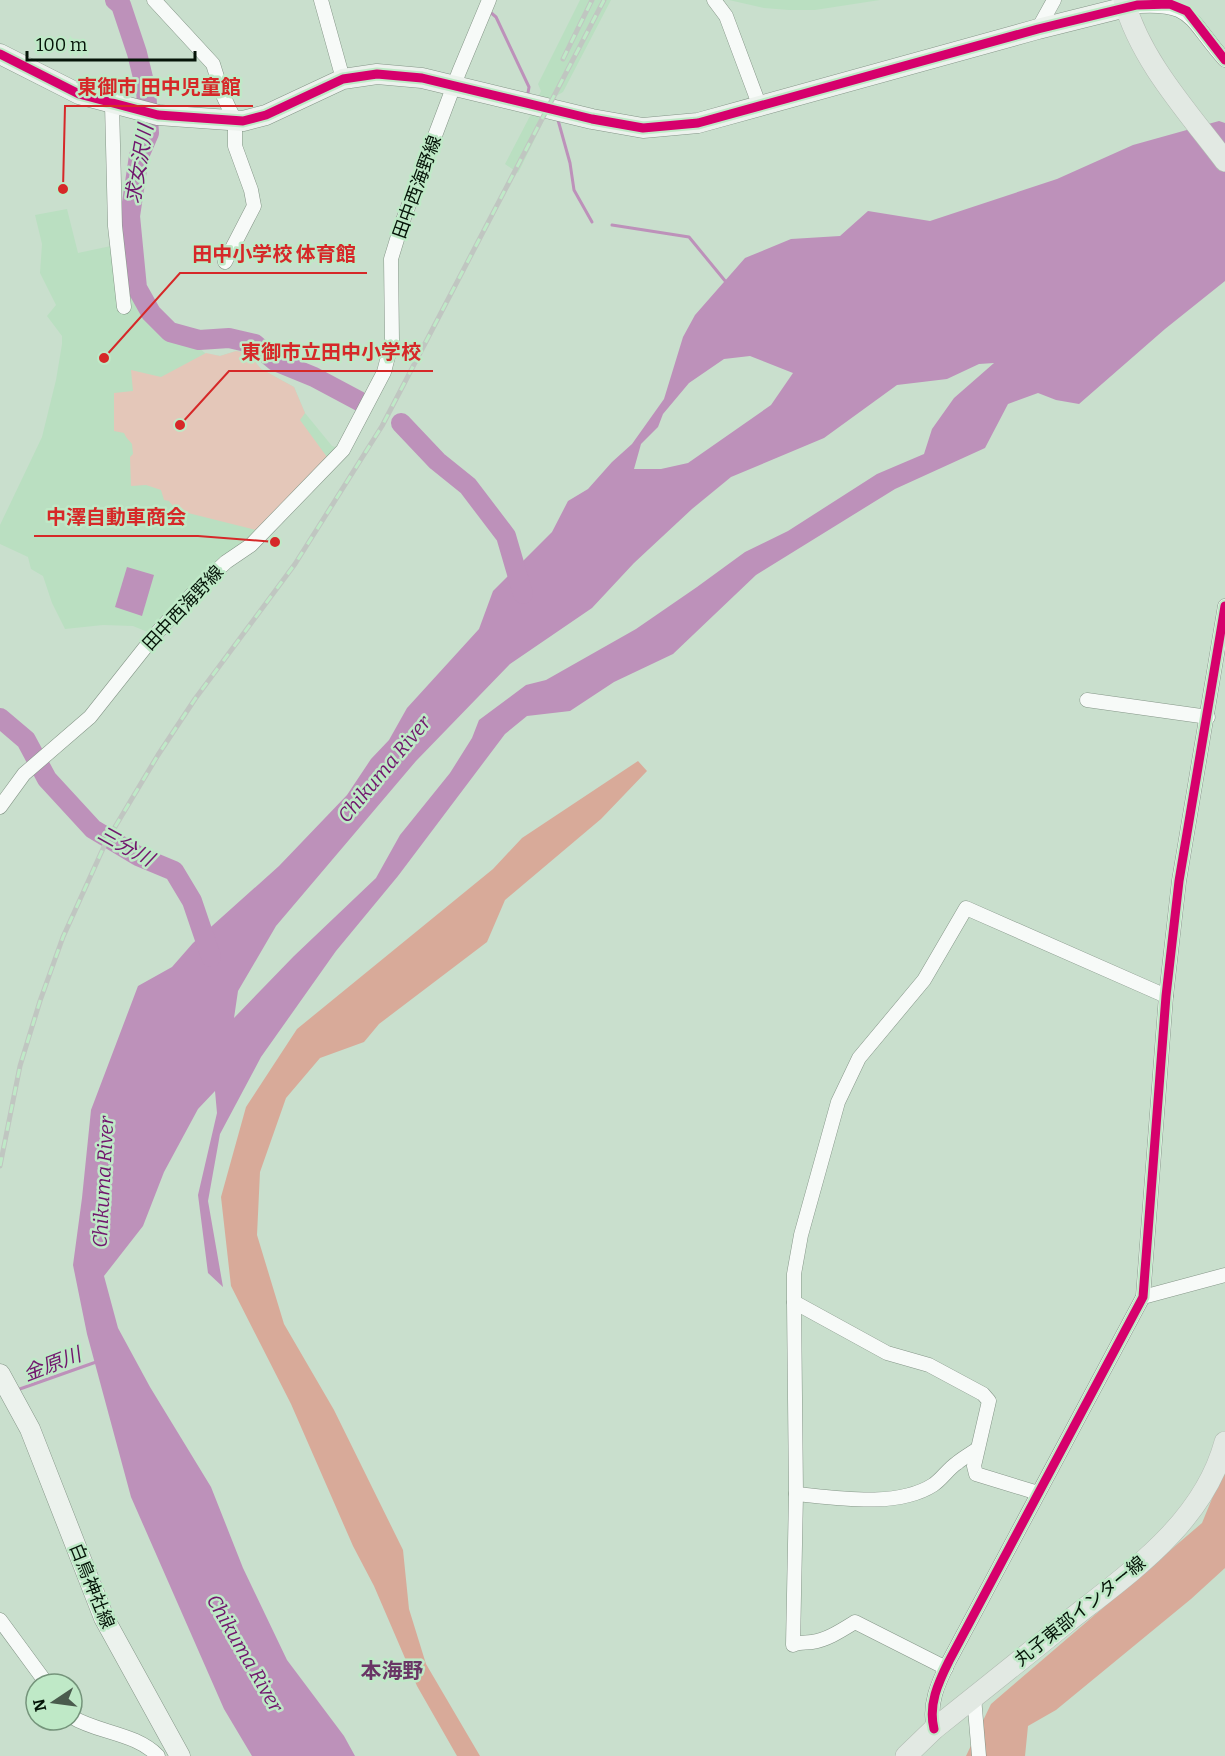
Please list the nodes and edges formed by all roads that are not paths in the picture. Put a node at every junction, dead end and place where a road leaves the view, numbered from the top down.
1 (154, 0) edge
2 (321, 0) edge
3 (489, 0) edge
4 (714, 0) edge
5 (1054, 0) edge
6 (1125, 4) edge
7 (1038, 29) junction
8 (0, 54) edge
9 (1225, 60) edge
10 (343, 79) junction
11 (455, 86) junction
12 (112, 104) junction
13 (760, 107) junction
14 (235, 121) junction
15 (1225, 161) edge
16 (225, 262) dead end
17 (124, 307) dead end
18 (1225, 606) edge
19 (1087, 700) dead end
20 (1208, 717) junction
21 (0, 807) edge
22 (1166, 996) junction
23 (1225, 1275) edge
24 (1143, 1297) junction
25 (795, 1302) junction
26 (0, 1374) edge
27 (1225, 1442) edge
28 (976, 1450) junction
29 (1038, 1493) junction
30 (796, 1494) junction
31 (0, 1620) edge
32 (946, 1668) junction
33 (38, 1672) edge
34 (974, 1696) junction
35 (84, 1724) edge
36 (934, 1729) junction
37 (158, 1756) edge
38 (180, 1756) edge
39 (906, 1756) edge
40 (980, 1756) edge

1 - 14 street
2 - 10 street
3 - 11 street, 田中西海野線
4 - 13 street
5 - 7 street
6 - 7 street
6 - 9 street
6 - 15 main road
7 - 13 street
8 - 12 street
10 - 11 street
10 - 14 street
11 - 13 street
11 - 21 street, 田中西海野線
12 - 14 street
12 - 17 street
14 - 16 street
18 - 20 street
19 - 20 street
20 - 22 street
22 - 24 street
22 - 25 street
23 - 24 street
24 - 29 street
25 - 28 street
25 - 30 street
26 - 38 street, 白鳥神社線
27 - 34 main road, 丸子東部インター線
28 - 29 street
28 - 30 street
29 - 32 street
30 - 32 street
31 - 33 street
32 - 36 street
34 - 36 main road, 丸子東部インター線
34 - 40 street
35 - 37 street
36 - 39 main road, 丸子東部インター線

